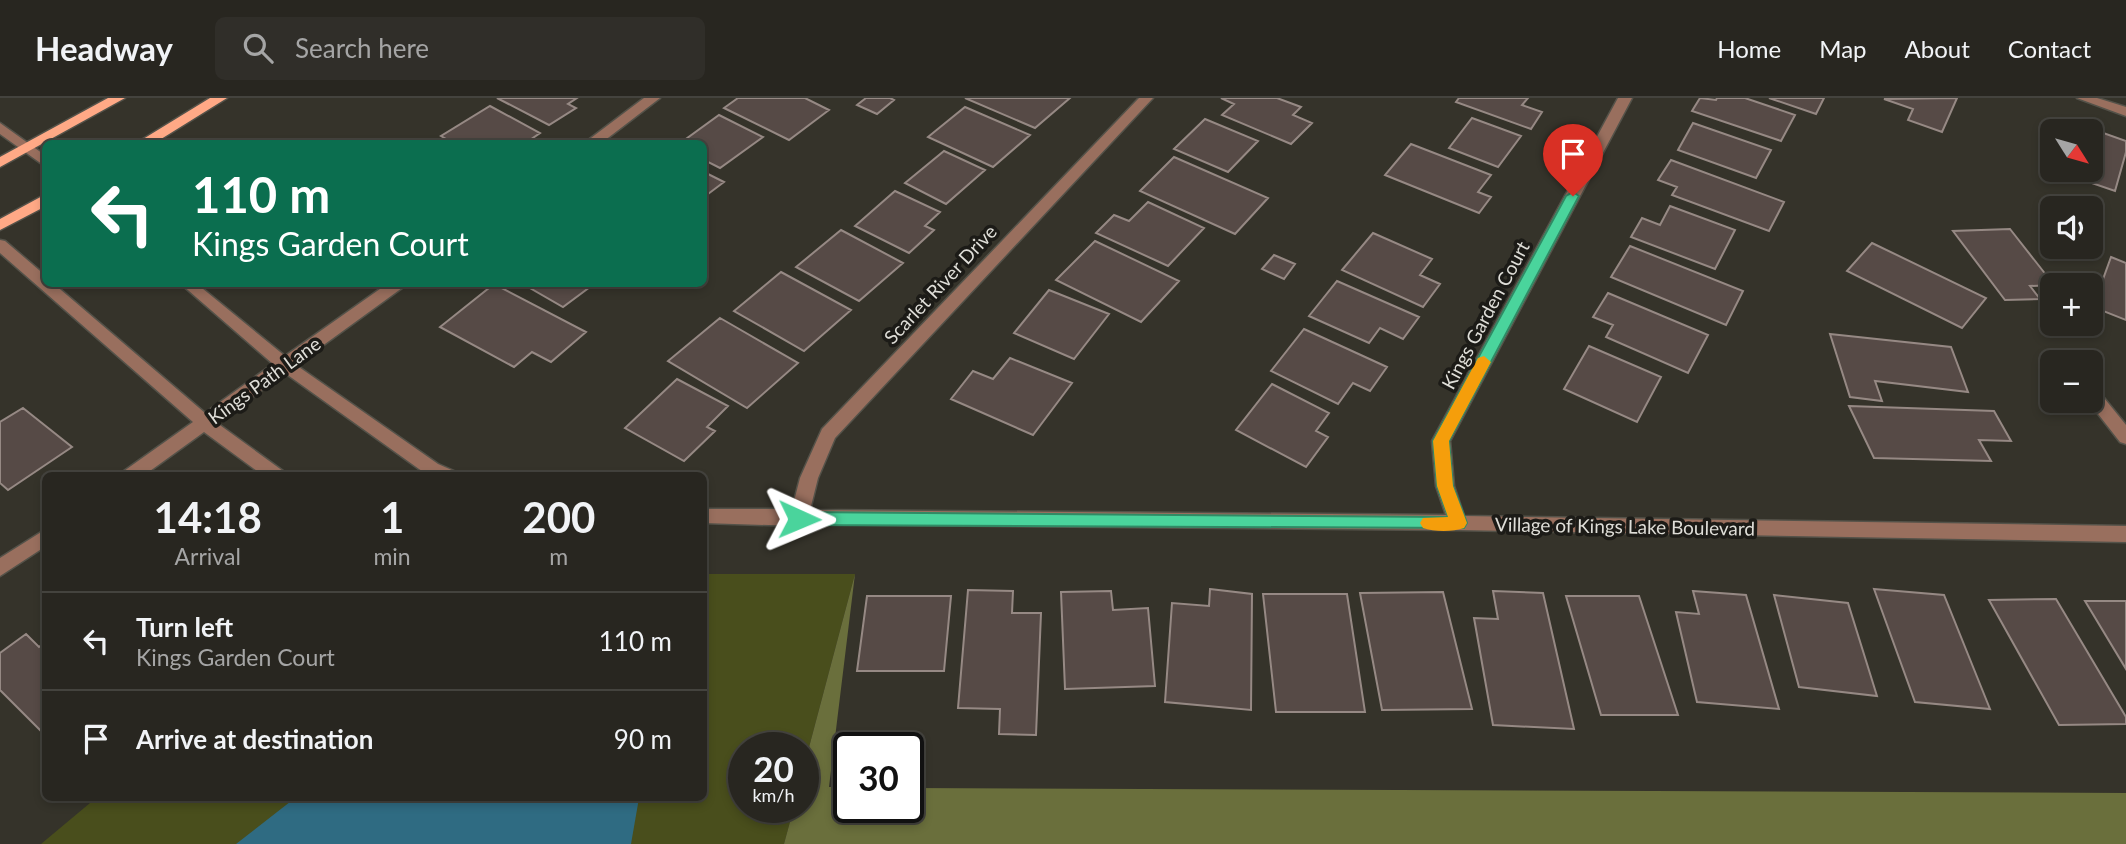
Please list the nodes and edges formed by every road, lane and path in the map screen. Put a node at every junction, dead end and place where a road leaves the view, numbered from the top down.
1 (118, 98) edge
2 (220, 98) edge
3 (653, 98) edge
4 (1146, 98) edge
5 (1625, 98) edge
6 (2084, 98) edge
7 (2126, 112) edge
8 (0, 127) edge
9 (149, 140) edge
10 (595, 140) edge
11 (27, 148) junction
12 (42, 160) edge
13 (0, 163) edge
14 (42, 201) edge
15 (0, 225) edge
16 (0, 246) edge
17 (42, 282) edge
18 (47, 287) edge
19 (192, 287) edge
20 (393, 287) edge
21 (285, 365) junction
22 (2103, 409) edge
23 (205, 423) junction
24 (2126, 438) edge
25 (136, 472) edge
26 (272, 472) edge
27 (439, 472) edge
28 (707, 516) edge
29 (799, 519) junction
30 (1458, 523) junction
31 (2126, 534) edge
32 (42, 539) edge
33 (0, 568) edge

1 - 11 main road
2 - 9 main road
3 - 10 street
4 - 29 street, Scarlet River Drive
5 - 30 street, Kings Garden Court
6 - 7 street
8 - 11 street
11 - 12 street
11 - 13 main road
14 - 15 main road
16 - 17 street
18 - 23 street
19 - 21 street
20 - 21 street, Kings Path Lane
21 - 23 street, Kings Path Lane
21 - 27 street
22 - 24 street
23 - 25 street, Kings Path Lane
23 - 26 street
28 - 29 street, Village of Kings Lake Boulevard
29 - 30 street, Village of Kings Lake Boulevard
30 - 31 street, Village of Kings Lake Boulevard
32 - 33 street

